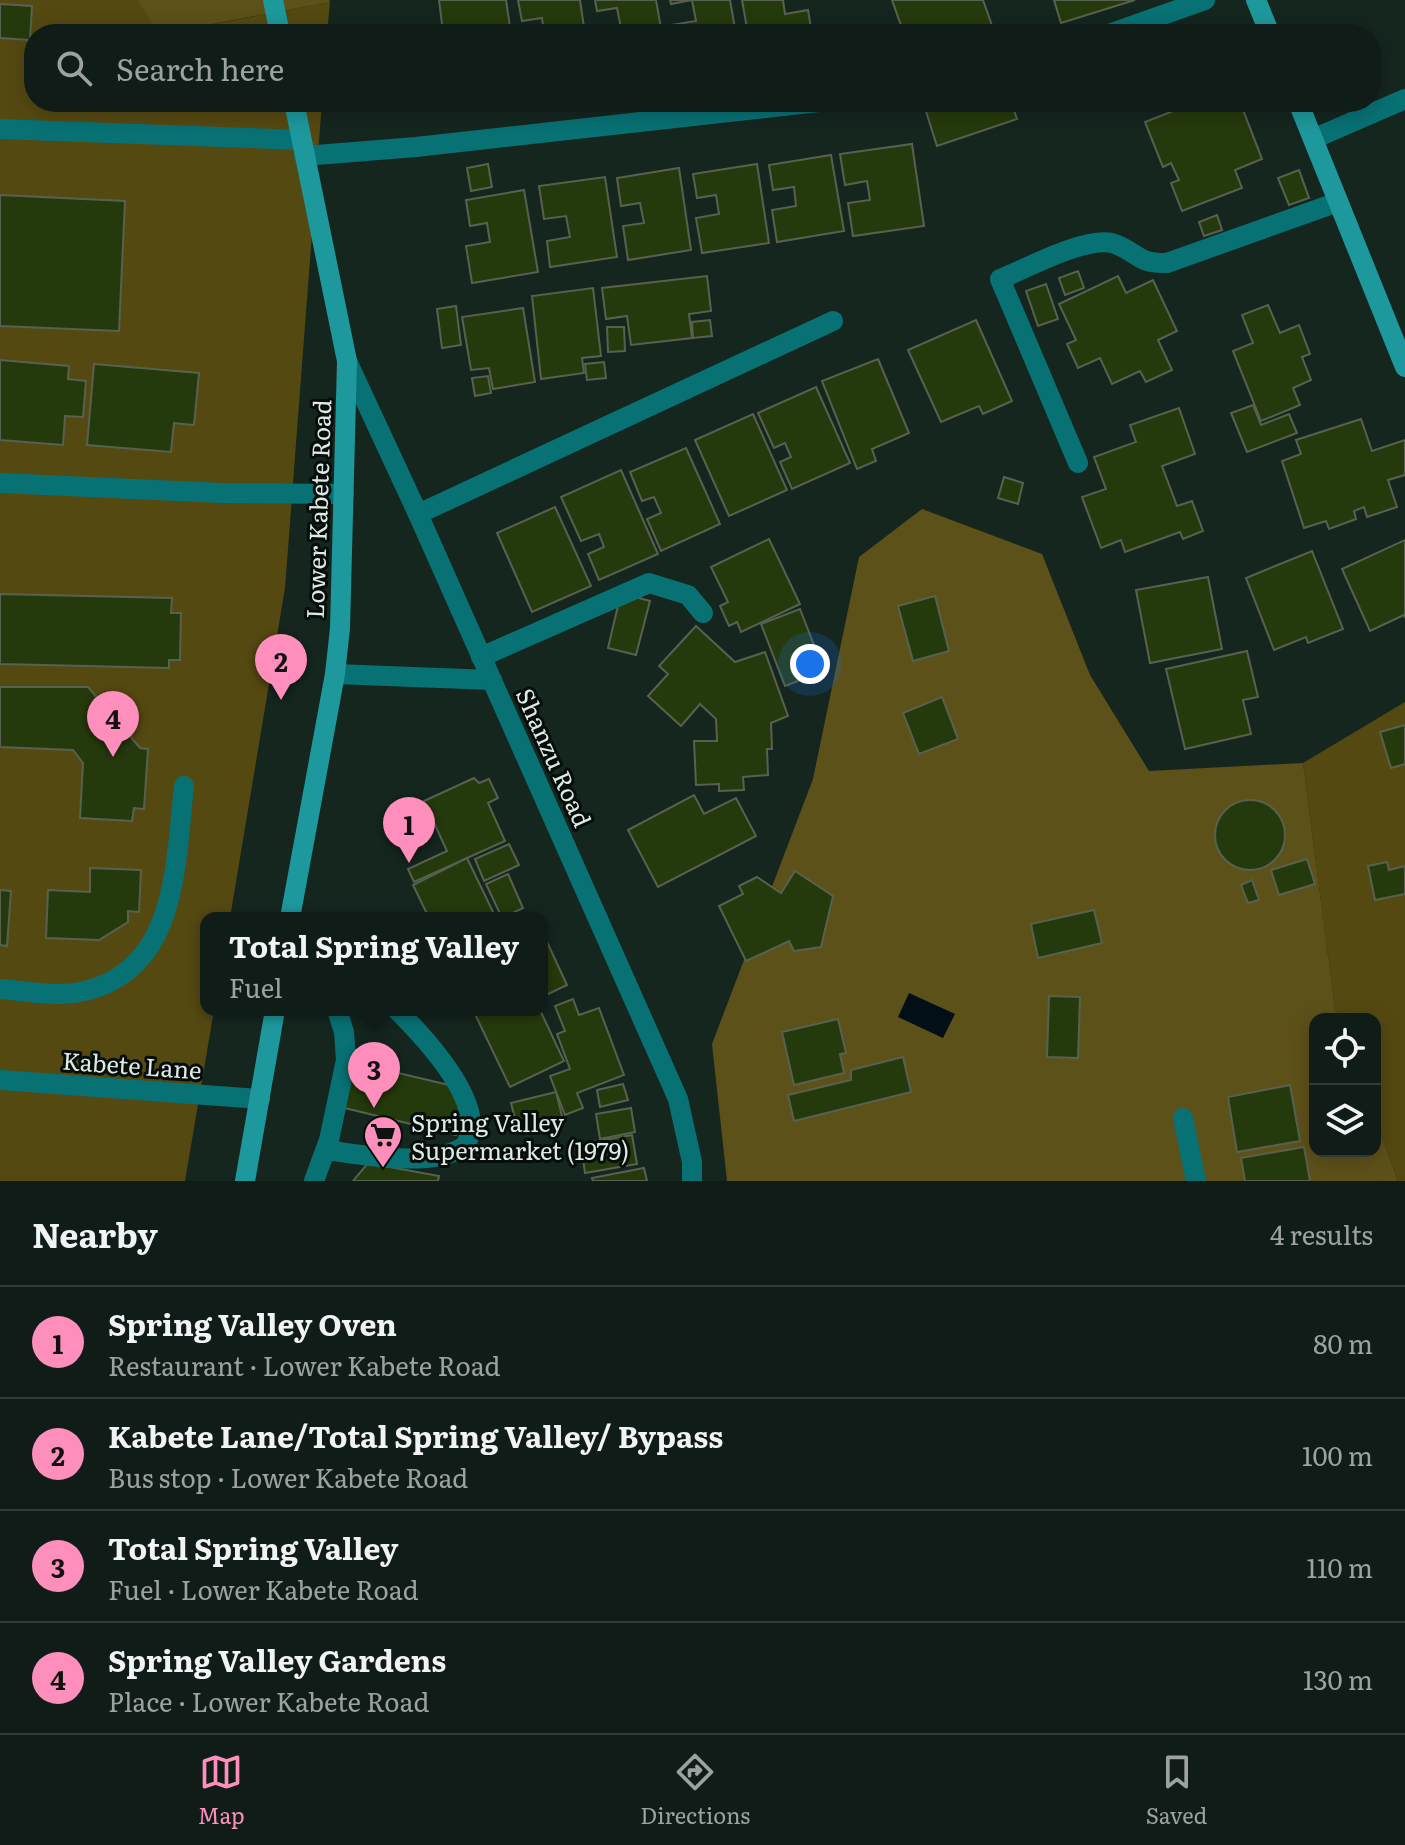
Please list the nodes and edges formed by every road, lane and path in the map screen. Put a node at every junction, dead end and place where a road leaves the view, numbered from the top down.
1 (273, 0) edge
2 (1205, 0) edge
3 (1256, 0) edge
4 (1160, 9) edge
5 (278, 24) edge
6 (1129, 24) edge
7 (1266, 24) edge
8 (1405, 99) edge
9 (1381, 109) edge
10 (296, 112) edge
11 (729, 112) edge
12 (1302, 112) edge
13 (1375, 112) edge
14 (0, 129) edge
15 (1313, 139) junction
16 (303, 148) junction
17 (1338, 202) junction
18 (833, 321) dead end
19 (1403, 358) edge
20 (347, 361) junction
21 (1078, 463) dead end
22 (0, 483) edge
23 (344, 494) junction
24 (418, 514) junction
25 (703, 613) dead end
26 (481, 657) junction
27 (335, 674) junction
28 (492, 680) junction
29 (184, 786) dead end
30 (291, 912) edge
31 (0, 989) edge
32 (274, 1016) edge
33 (339, 1016) edge
34 (402, 1016) edge
35 (0, 1080) edge
36 (260, 1099) junction
37 (1183, 1118) dead end
38 (326, 1150) junction
39 (245, 1181) edge
40 (314, 1181) edge
41 (692, 1181) edge
42 (1196, 1181) edge

1 - 5 main road
2 - 4 street
3 - 7 main road
4 - 6 street
8 - 9 street
10 - 16 main road, Lower Kabete Road
11 - 16 street
12 - 15 main road
13 - 15 street
14 - 16 street
15 - 17 main road
16 - 20 main road, Lower Kabete Road
17 - 19 main road
17 - 21 street
18 - 24 street
20 - 23 main road, Lower Kabete Road
20 - 24 street, Shanzu Road
22 - 23 street
23 - 27 main road, Lower Kabete Road
24 - 26 street, Shanzu Road
25 - 26 street
26 - 28 street, Shanzu Road
27 - 28 street
27 - 30 main road, Lower Kabete Road
28 - 41 street, Shanzu Road
29 - 31 street
32 - 36 main road
33 - 38 street
34 - 38 street
35 - 36 street, Kabete Lane
36 - 39 main road
37 - 42 street
38 - 40 street

